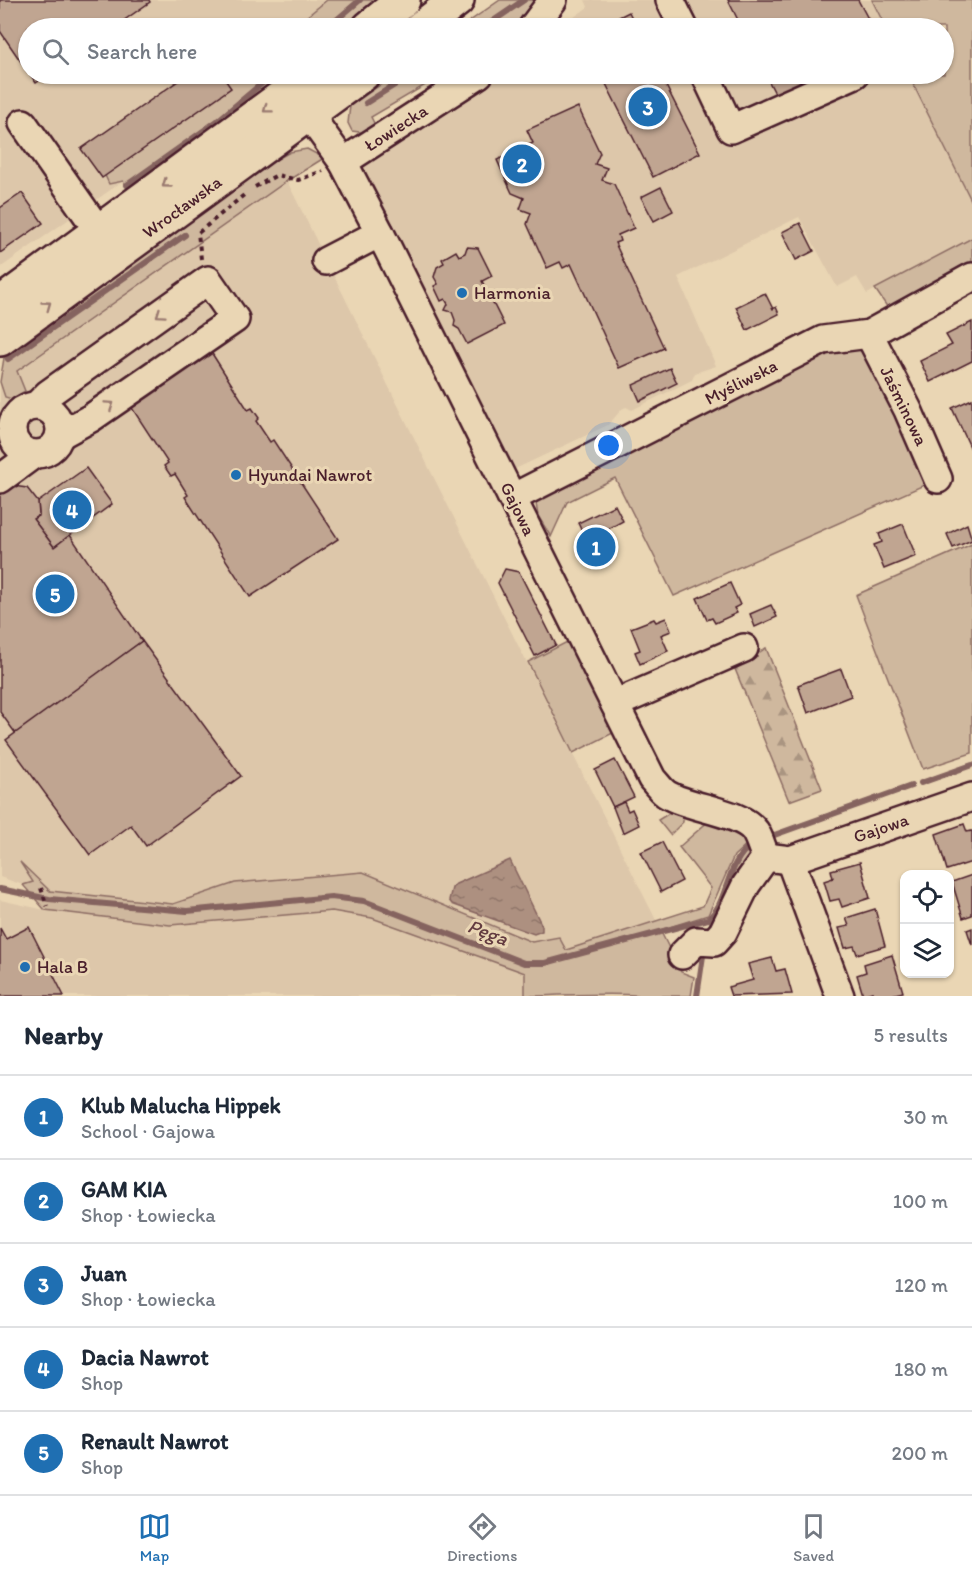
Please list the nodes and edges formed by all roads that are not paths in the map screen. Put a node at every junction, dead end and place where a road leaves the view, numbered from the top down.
1 (403, 0) edge
2 (458, 0) edge
3 (553, 0) edge
4 (670, 0) edge
5 (381, 18) edge
6 (434, 18) edge
7 (540, 18) edge
8 (679, 18) edge
9 (300, 84) edge
10 (350, 84) edge
11 (464, 84) edge
12 (710, 84) edge
13 (832, 84) edge
14 (309, 115) junction
15 (23, 123) dead end
16 (343, 162) junction
17 (380, 232) junction
18 (100, 233) junction
19 (326, 261) dead end
20 (972, 276) edge
21 (0, 304) edge
22 (870, 334) junction
23 (0, 339) edge
24 (36, 406) junction
25 (4, 420) edge
26 (60, 435) junction
27 (34, 453) junction
28 (938, 478) dead end
29 (0, 479) edge
30 (512, 498) junction
31 (744, 648) dead end
32 (615, 704) junction
33 (972, 797) edge
34 (769, 850) junction
35 (697, 946) dead end
36 (840, 996) edge

1 - 5 main road
2 - 6 main road
3 - 7 street
4 - 8 street
9 -> 18 main road, Wrocławska
10 - 14 main road, Wrocławska
11 - 16 street, Łowiecka
12 - 13 street
14 - 16 street, Gajowa
23 -> 14 main road, Wrocławska
15 - 18 street
16 - 17 street, Gajowa
17 - 19 street
17 - 30 street, Gajowa
18 - 21 main road, Wrocławska
20 - 22 street, Myśliwska
22 - 28 street, Jaśminowa
22 - 30 street, Myśliwska
24 - 25 street
24 - 26 street
26 -> 24 street
25 - 27 street
26 - 27 street
27 - 29 street
30 - 32 street, Gajowa
31 - 32 street
32 - 34 street, Gajowa
33 - 34 street, Gajowa
34 - 35 street
34 - 36 street

